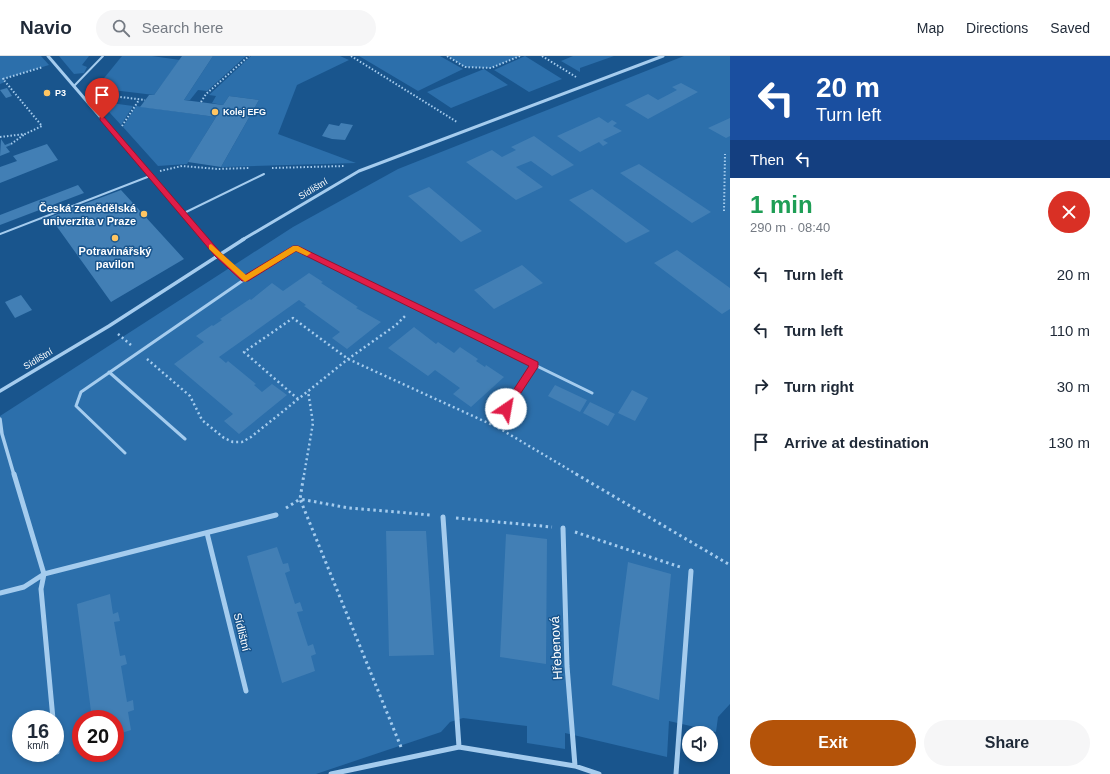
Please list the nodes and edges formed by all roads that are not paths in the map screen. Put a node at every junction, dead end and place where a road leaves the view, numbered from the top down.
1 (48, 56) edge
2 (103, 56) edge
3 (663, 56) edge
4 (74, 86) junction
5 (264, 174) dead end
6 (150, 176) junction
7 (182, 214) junction
8 (0, 234) edge
9 (218, 255) junction
10 (245, 279) junction
11 (535, 365) junction
12 (109, 372) junction
13 (0, 392) edge
14 (592, 393) dead end
15 (506, 409) dead end
16 (0, 419) edge
17 (185, 439) dead end
18 (125, 453) dead end
19 (276, 515) road end
20 (443, 517) dead end
21 (563, 528) dead end
22 (207, 533) junction
23 (692, 571) dead end
24 (44, 574) junction
25 (0, 593) edge
26 (246, 691) dead end
27 (52, 710) edge
28 (459, 747) junction
29 (575, 766) junction
30 (331, 774) edge
31 (599, 774) edge
32 (676, 774) edge

1 - 4 street
2 - 4 lane
3 - 9 street, Sídlištní
4 - 6 street
5 - 7 lane
6 - 7 street
6 - 8 lane
7 - 9 street
9 - 10 lane
9 - 13 street, Sídlištní
10 - 11 lane
10 - 12 lane
11 - 14 lane
11 - 15 lane
12 - 17 lane
12 - 18 lane
16 - 24 street
19 - 22 street
20 - 28 street
21 - 29 street, Hřebenová
22 - 24 street
22 - 26 street, Sídlištní
23 - 32 street
24 - 25 street
24 - 27 street
28 - 29 street
28 - 30 street
29 - 31 street

